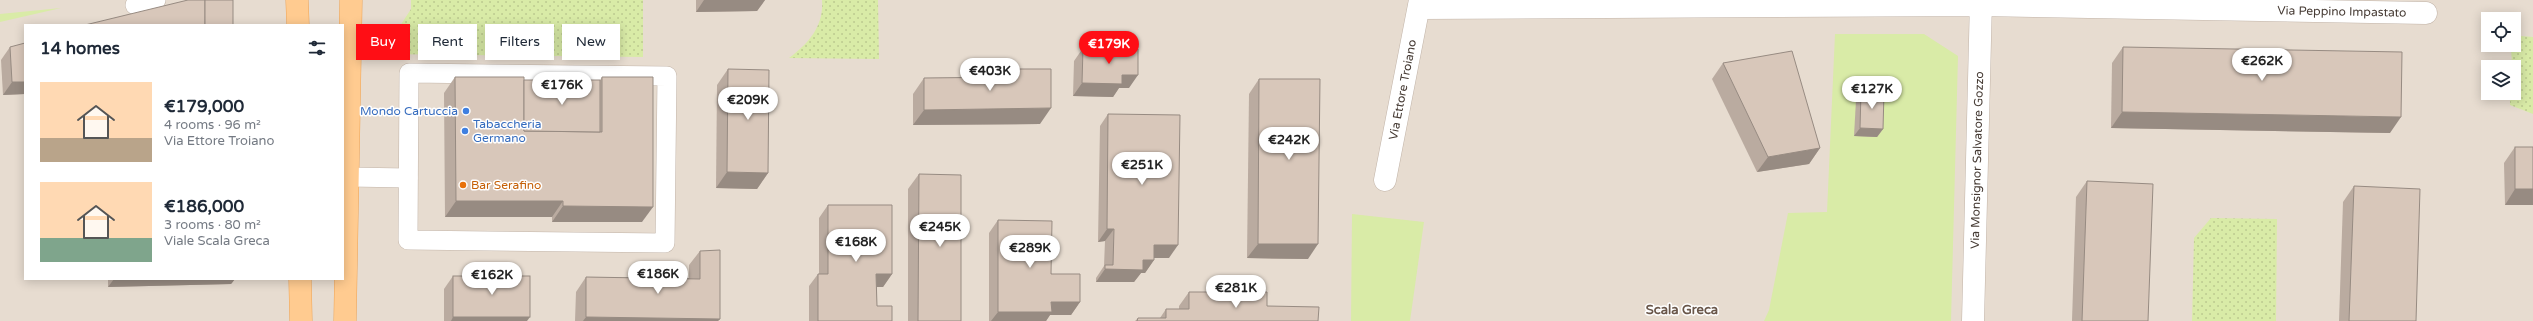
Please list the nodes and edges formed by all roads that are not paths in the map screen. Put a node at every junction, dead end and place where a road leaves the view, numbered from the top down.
1 (156, 0) edge
2 (298, 0) edge
3 (351, 0) edge
4 (1981, 3) edge
5 (1419, 4) edge
6 (135, 5) dead end
7 (2426, 13) dead end
8 (298, 24) edge
9 (348, 177) junction
10 (408, 178) junction
11 (1385, 180) dead end
12 (300, 280) edge
13 (300, 321) edge
14 (345, 321) edge
15 (1973, 321) edge

1 - 6 lane
2 - 8 main road
3 - 9 main road
4 - 5 street, Via Peppino Impastato
4 - 7 street, Via Peppino Impastato
4 - 15 street, Via Monsignor Salvatore Gozzo
5 - 11 street, Via Ettore Troiano
9 - 10 lane
9 - 14 main road
10 - 10 lane
12 - 13 main road

